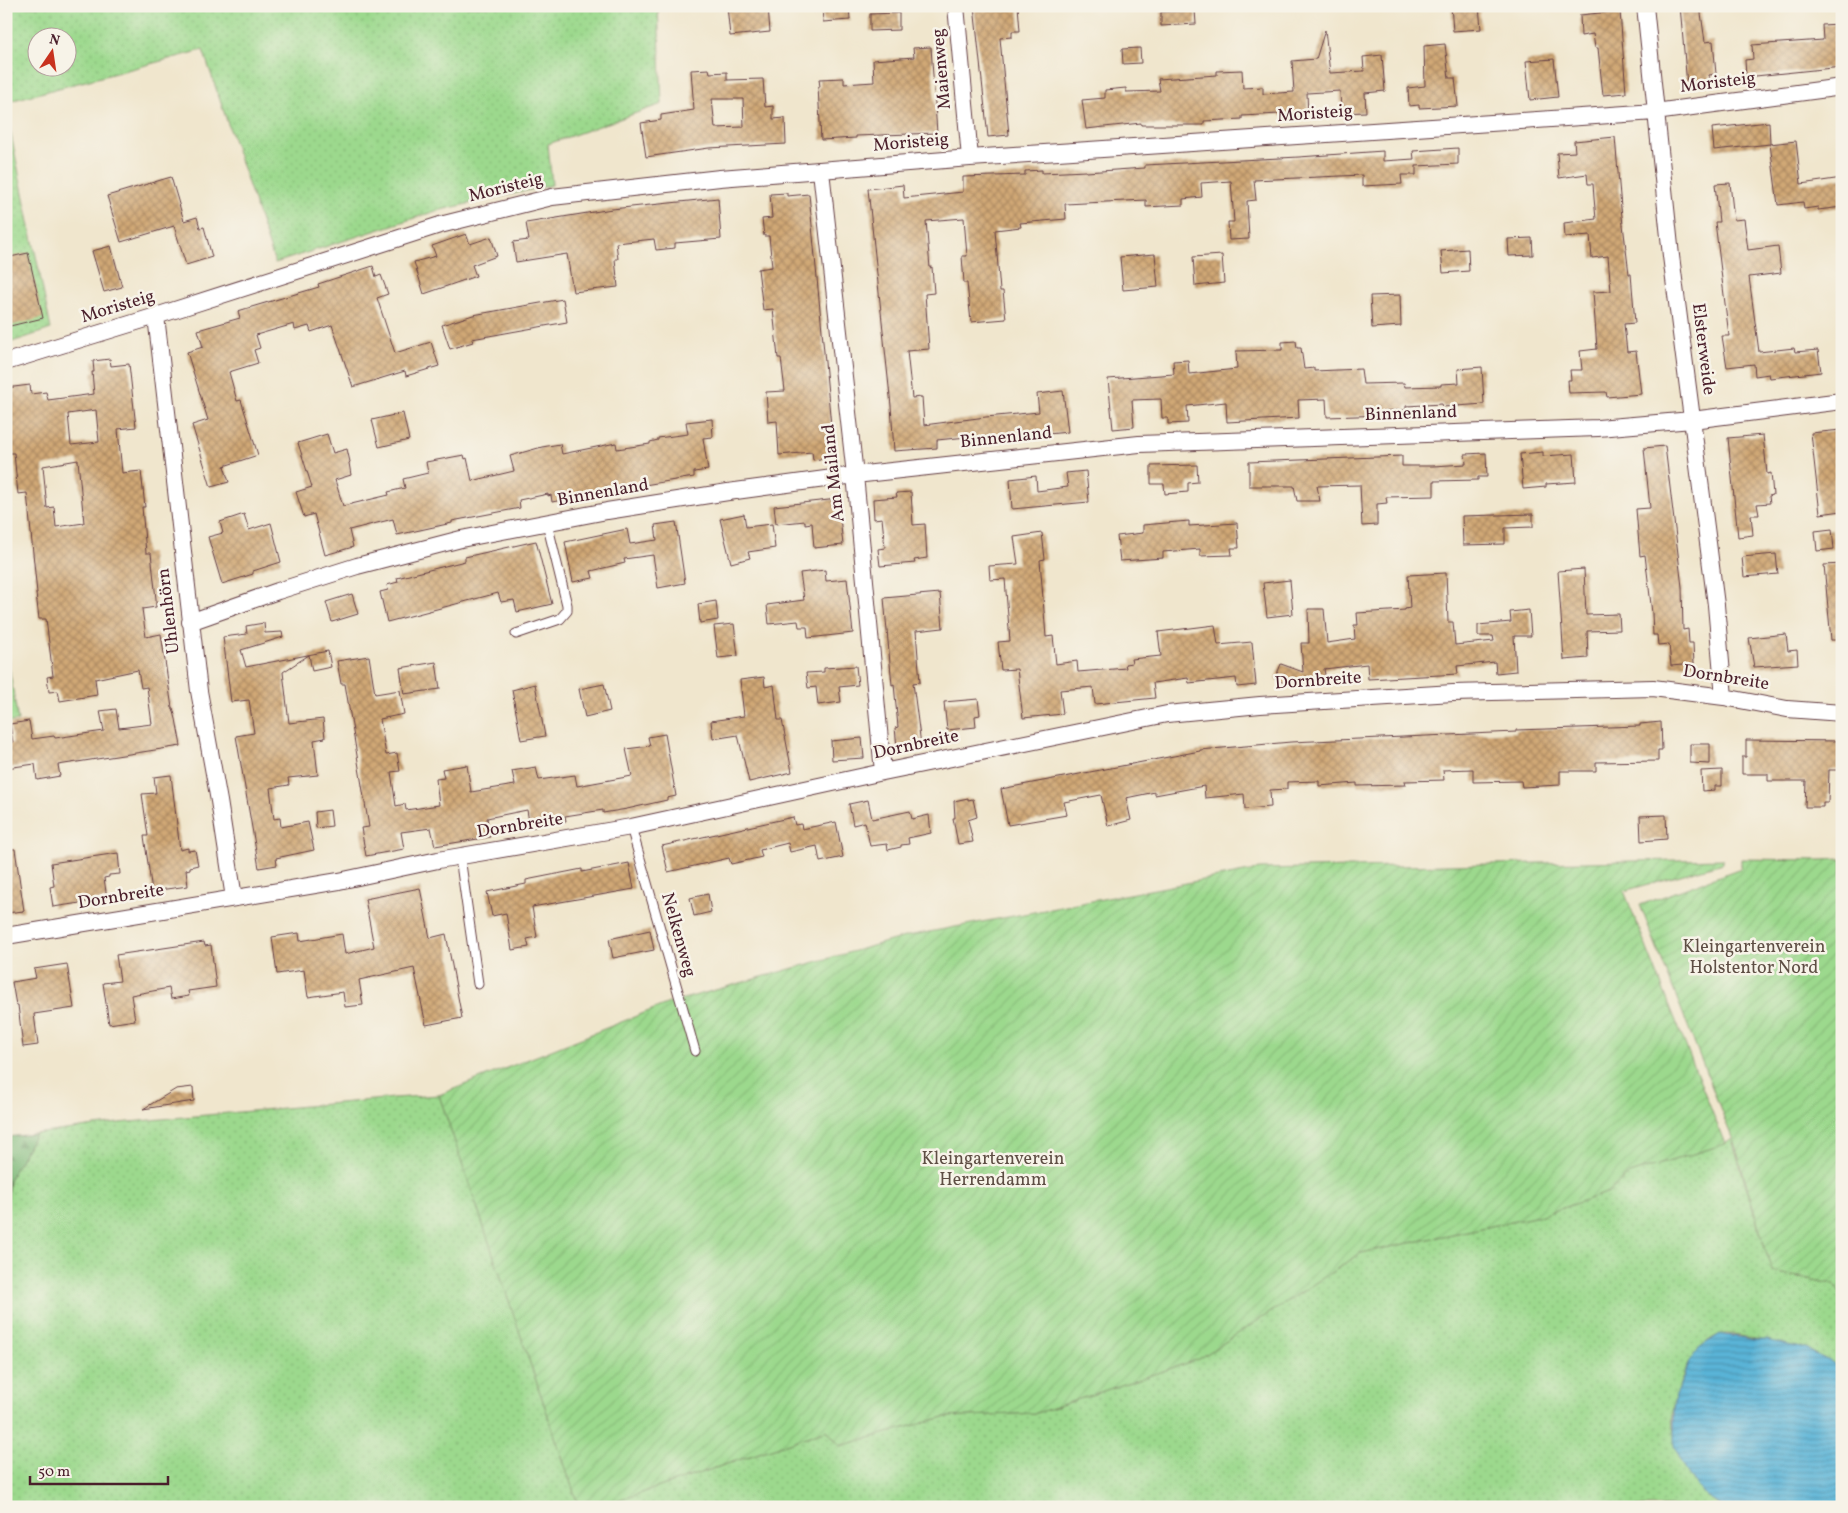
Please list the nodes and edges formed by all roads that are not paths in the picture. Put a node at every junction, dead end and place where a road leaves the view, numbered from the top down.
1 (956, 6) edge
2 (1645, 6) edge
3 (1842, 87) edge
4 (1655, 112) junction
5 (970, 158) junction
6 (820, 171) junction
7 (156, 316) junction
8 (6, 362) edge
9 (1842, 401) edge
10 (1692, 420) junction
11 (855, 475) junction
12 (547, 523) junction
13 (190, 622) junction
14 (516, 634) dead end
15 (1724, 696) junction
16 (1842, 713) edge
17 (882, 772) junction
18 (631, 827) junction
19 (460, 856) junction
20 (234, 898) junction
21 (6, 936) edge
22 (478, 984) dead end
23 (696, 1050) dead end

1 - 5 street, Maienweg
2 - 4 street, Elsterweide
3 - 4 street, Moristeig
4 - 5 street, Moristeig
4 - 10 street, Elsterweide
5 - 6 street, Moristeig
6 - 7 street, Moristeig
6 - 11 street, Am Mailand
7 - 8 street, Moristeig
7 - 13 street, Uhlenhörn
9 - 10 street, Binnenland
10 - 11 street, Binnenland
10 - 15 street, Elsterweide
11 - 12 street, Binnenland
11 - 17 street, Am Mailand
12 - 13 street, Binnenland
12 - 14 lane
13 - 20 street, Uhlenhörn
15 - 16 street, Dornbreite
15 - 17 street, Dornbreite
17 - 18 street, Dornbreite
18 - 19 street, Dornbreite
18 - 23 lane, Nelkenweg
19 - 20 street, Dornbreite
19 - 22 lane
20 - 21 street, Dornbreite

